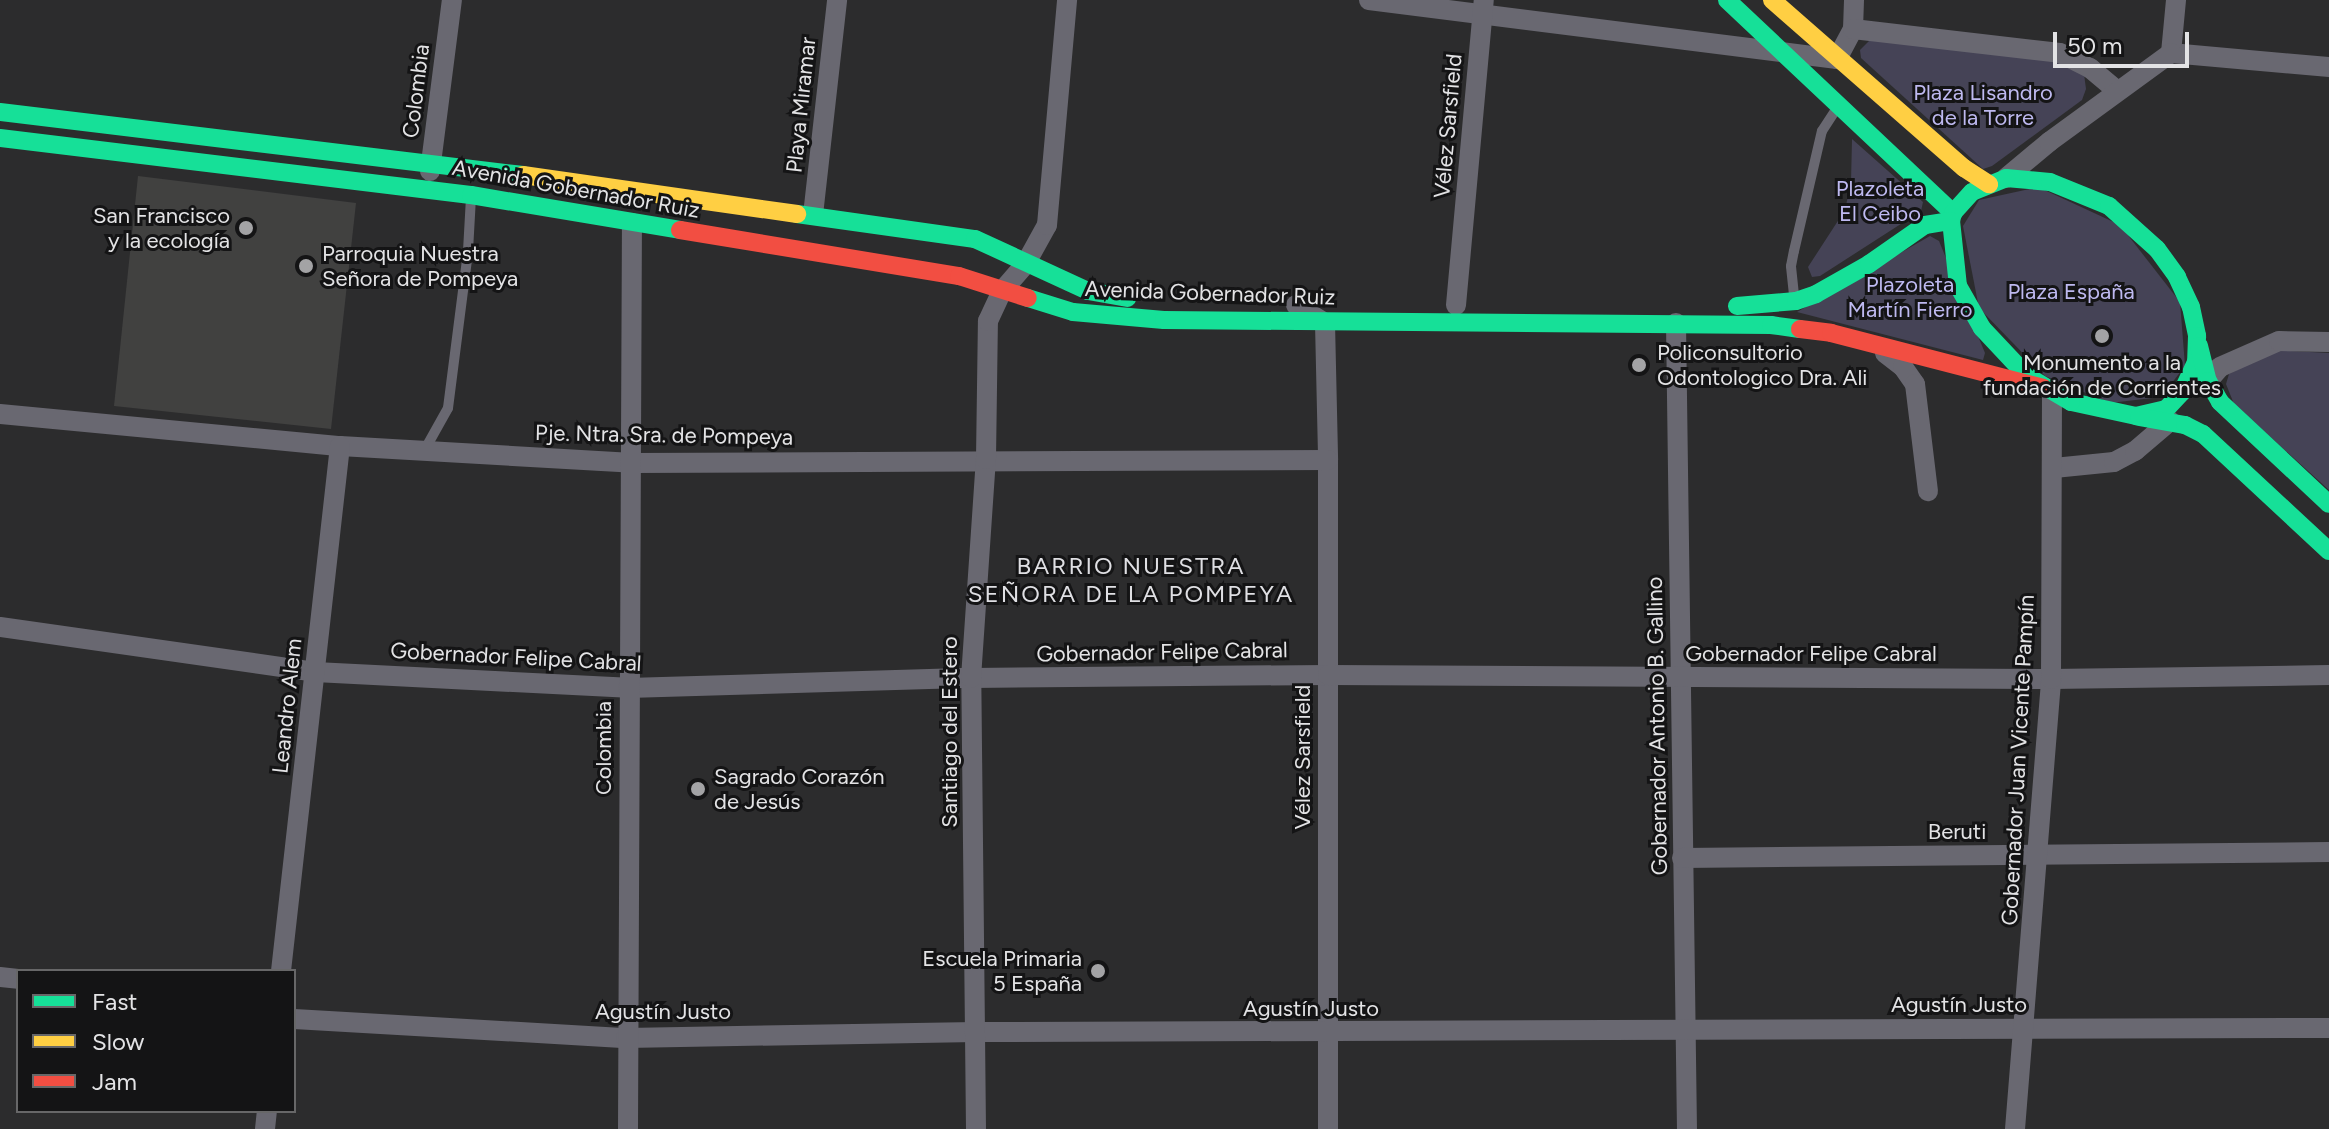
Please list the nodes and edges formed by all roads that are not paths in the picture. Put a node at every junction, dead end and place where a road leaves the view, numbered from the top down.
1 (452, 0) edge
2 (837, 0) edge
3 (1067, 0) edge
4 (1369, 0) edge
5 (1727, 0) edge
6 (1772, 0) edge
7 (1854, 0) edge
8 (2176, 0) edge
9 (1484, 8) edge
10 (1853, 29) junction
11 (1786, 53) junction
12 (2171, 53) junction
13 (1837, 59) junction
14 (2329, 67) edge
15 (2117, 91) junction
16 (1840, 104) junction
17 (0, 112) edge
18 (0, 138) edge
19 (431, 162) junction
20 (1997, 181) junction
21 (428, 188) junction
22 (471, 195) junction
23 (813, 215) junction
24 (1952, 217) junction
25 (632, 223) junction
26 (1026, 263) junction
27 (1002, 291) junction
28 (1145, 299) dead end
29 (1190, 301) dead end
30 (1796, 301) junction
31 (1296, 305) junction
32 (1456, 305) junction
33 (1325, 323) junction
34 (1676, 323) junction
35 (2197, 336) junction
36 (2329, 342) edge
37 (1874, 344) junction
38 (2208, 381) junction
39 (2047, 391) junction
40 (2182, 392) junction
41 (0, 414) edge
42 (2136, 416) junction
43 (2170, 421) junction
44 (340, 446) junction
45 (424, 451) junction
46 (986, 459) junction
47 (1328, 460) junction
48 (633, 463) junction
49 (2054, 468) junction
50 (1928, 491) dead end
51 (2329, 504) edge
52 (2329, 551) edge
53 (0, 627) edge
54 (315, 672) junction
55 (1328, 675) junction
56 (2329, 675) edge
57 (1680, 677) junction
58 (971, 678) junction
59 (2051, 679) junction
60 (628, 688) junction
61 (2329, 852) edge
62 (2040, 855) junction
63 (1682, 858) junction
64 (281, 969) edge
65 (296, 1019) edge
66 (2024, 1028) junction
67 (2329, 1028) edge
68 (1685, 1030) junction
69 (976, 1032) junction
70 (1326, 1034) junction
71 (626, 1038) junction
72 (628, 1129) edge
73 (976, 1129) edge
74 (1328, 1129) edge
75 (1687, 1129) edge
76 (2015, 1129) edge

1 - 19 street, Colombia
2 - 23 street, Playa Miramar
3 - 26 street, Santiago del Estero
4 - 9 street
5 - 11 main road
6 - 13 main road
7 - 10 street
8 - 12 street
9 - 11 street
9 - 32 street, Vélez Sarsfield
10 - 13 street
10 - 15 street
11 - 13 street
11 - 16 main road
12 - 14 street
12 - 15 street
13 - 20 main road
15 - 20 street
16 - 24 main road
16 - 30 lane
17 - 19 main road, Avenida Gobernador Ruiz
18 - 21 main road, Avenida Gobernador Ruiz
19 - 21 street, Colombia
19 - 23 main road, Avenida Gobernador Ruiz
20 - 24 main road
20 - 35 main road
21 - 22 main road, Avenida Gobernador Ruiz
22 - 25 main road, Avenida Gobernador Ruiz
22 - 45 lane
23 - 26 main road, Avenida Gobernador Ruiz
24 - 30 main road, Avenida Gobernador Ruiz
24 - 39 main road
25 - 27 main road, Avenida Gobernador Ruiz
25 - 48 street, Colombia
26 - 27 street, Santiago del Estero
26 - 28 main road, Avenida Gobernador Ruiz
27 - 33 main road, Avenida Gobernador Ruiz
27 - 46 street, Santiago del Estero
29 - 31 main road, Avenida Gobernador Ruiz
30 - 32 main road, Avenida Gobernador Ruiz
31 - 32 main road, Avenida Gobernador Ruiz
31 - 33 street
33 - 34 main road, Avenida Gobernador Ruiz
33 - 47 street, Vélez Sarsfield
34 - 37 main road, Avenida Gobernador Ruiz
34 - 57 street, Gobernador Antonio B. Gallino
35 - 38 main road
35 - 40 main road
36 - 38 street
37 - 39 main road, Avenida Gobernador Ruiz
37 - 50 street
38 - 40 street
38 - 51 main road
39 - 42 main road
39 - 49 street, Gobernador Juan Vicente Pampín
40 - 42 main road
41 - 44 street, Pje. Ntra. Sra. de Pompeya
42 - 43 main road
43 - 49 street
43 - 52 main road
44 - 45 street, Pje. Ntra. Sra. de Pompeya
44 - 54 street, Leandro Alem
45 - 48 street, Pje. Ntra. Sra. de Pompeya
46 - 47 street, Pje. Ntra. Sra. de Pompeya
46 - 48 street, Pje. Ntra. Sra. de Pompeya
46 - 58 street, Santiago del Estero
47 - 55 street, Vélez Sarsfield
48 - 60 street, Colombia
49 - 59 street, Gobernador Juan Vicente Pampín
53 - 54 street, Gobernador Felipe Cabral
54 - 60 street, Gobernador Felipe Cabral
54 - 64 street, Leandro Alem
55 - 57 street, Gobernador Felipe Cabral
55 - 58 street, Gobernador Felipe Cabral
55 - 70 street, Vélez Sarsfield
56 - 59 street, Gobernador Felipe Cabral
57 - 59 street, Gobernador Felipe Cabral
57 - 63 street, Gobernador Antonio B. Gallino
58 - 60 street, Gobernador Felipe Cabral
58 - 69 street, Santiago del Estero
59 - 62 street, Gobernador Juan Vicente Pampín
60 - 71 street, Colombia
61 - 62 street, Beruti
62 - 63 street, Beruti
62 - 66 street, Gobernador Juan Vicente Pampín
63 - 68 street, Gobernador Antonio B. Gallino
65 - 71 street, Agustín Justo
66 - 67 street, Agustín Justo
66 - 68 street, Agustín Justo
66 - 76 street, Gobernador Juan Vicente Pampín
68 - 70 street, Agustín Justo
68 - 75 street, Gobernador Antonio B. Gallino
69 - 70 street, Agustín Justo
69 - 71 street, Agustín Justo
69 - 73 street, Santiago del Estero
70 - 74 street, Vélez Sarsfield
71 - 72 street, Colombia

